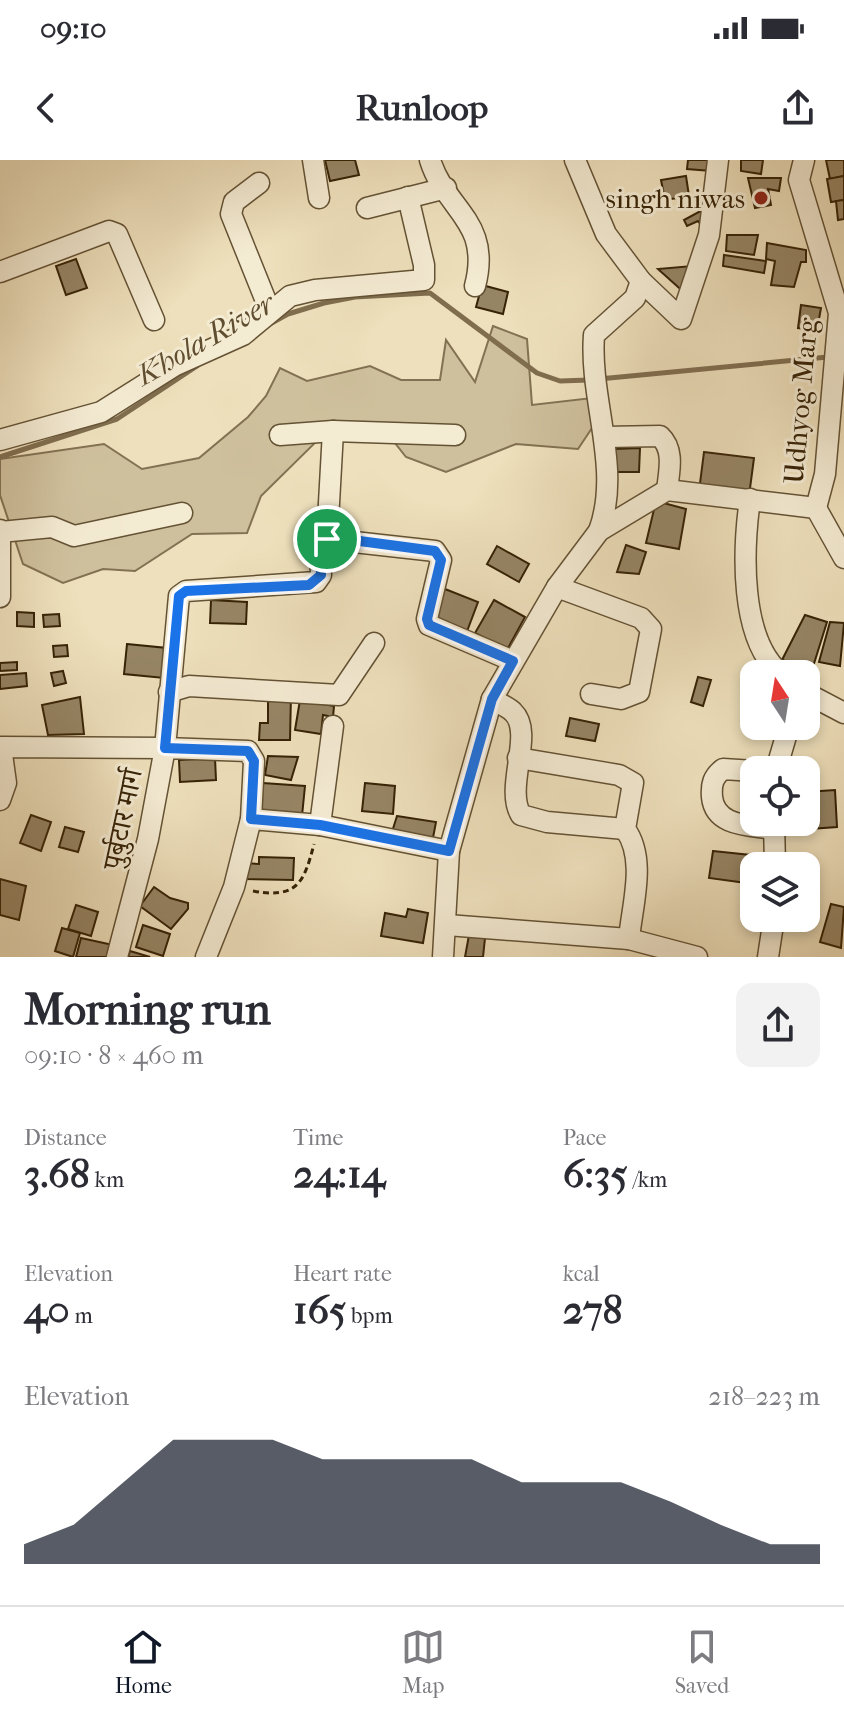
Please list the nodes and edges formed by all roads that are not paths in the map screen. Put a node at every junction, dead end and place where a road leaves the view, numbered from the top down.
1 (313, 160) edge
2 (430, 160) edge
3 (575, 160) edge
4 (718, 160) edge
5 (804, 160) edge
6 (259, 183) dead end
7 (446, 188) junction
8 (408, 197) junction
9 (319, 198) dead end
10 (367, 208) dead end
11 (0, 272) edge
12 (641, 281) junction
13 (475, 286) dead end
14 (270, 311) junction
15 (841, 313) edge
16 (154, 320) dead end
17 (333, 431) junction
18 (280, 435) dead end
19 (455, 435) dead end
20 (605, 437) junction
21 (0, 440) edge
22 (667, 490) junction
23 (750, 499) junction
24 (816, 508) junction
25 (182, 513) dead end
26 (0, 531) edge
27 (599, 531) junction
28 (327, 539) junction
29 (844, 558) edge
30 (557, 587) junction
31 (0, 597) edge
32 (374, 643) dead end
33 (766, 660) edge
34 (513, 661) junction
35 (169, 692) junction
36 (591, 694) dead end
37 (492, 699) junction
38 (820, 700) edge
39 (844, 713) edge
40 (333, 726) dead end
41 (1, 745) edge
42 (165, 748) junction
43 (518, 758) junction
44 (740, 770) edge
45 (0, 800) edge
46 (251, 819) junction
47 (740, 823) edge
48 (320, 825) junction
49 (625, 829) junction
50 (449, 851) junction
51 (447, 925) junction
52 (772, 932) edge
53 (629, 939) junction
54 (117, 957) edge
55 (206, 957) edge
56 (443, 957) edge
57 (697, 957) edge
58 (768, 957) edge

1 - 9 street
2 - 7 street
3 - 12 street
4 - 12 street
5 - 15 street, Udhyog Marg
6 - 14 street
7 - 8 street
7 - 13 street
8 - 10 street
8 - 14 street
11 - 16 street
12 - 20 street
14 - 21 street
15 - 24 street, Udhyog Marg
17 - 18 street
17 - 19 street
17 - 28 street
20 - 22 street
20 - 27 street
22 - 23 street
22 - 27 street
23 - 24 street
23 - 33 street, Udhyog Marg
24 - 29 street
25 - 26 street
26 - 31 street
27 - 30 street
28 - 34 street
28 - 35 street
30 - 34 street
30 - 36 street
32 - 35 street
34 - 37 street
35 - 42 street
37 - 43 street
37 - 50 street
38 - 39 street
40 - 48 street
41 - 42 street
41 - 45 street
42 - 46 street, पुर्बुटार मार्ग
42 - 54 street, पुर्बुटार मार्ग
43 - 49 street
43 - 49 street
44 - 47 street
46 - 48 street
46 - 55 street
48 - 50 street
49 - 53 street
50 - 51 street
51 - 53 street
51 - 56 street
52 - 58 street
53 - 57 street

